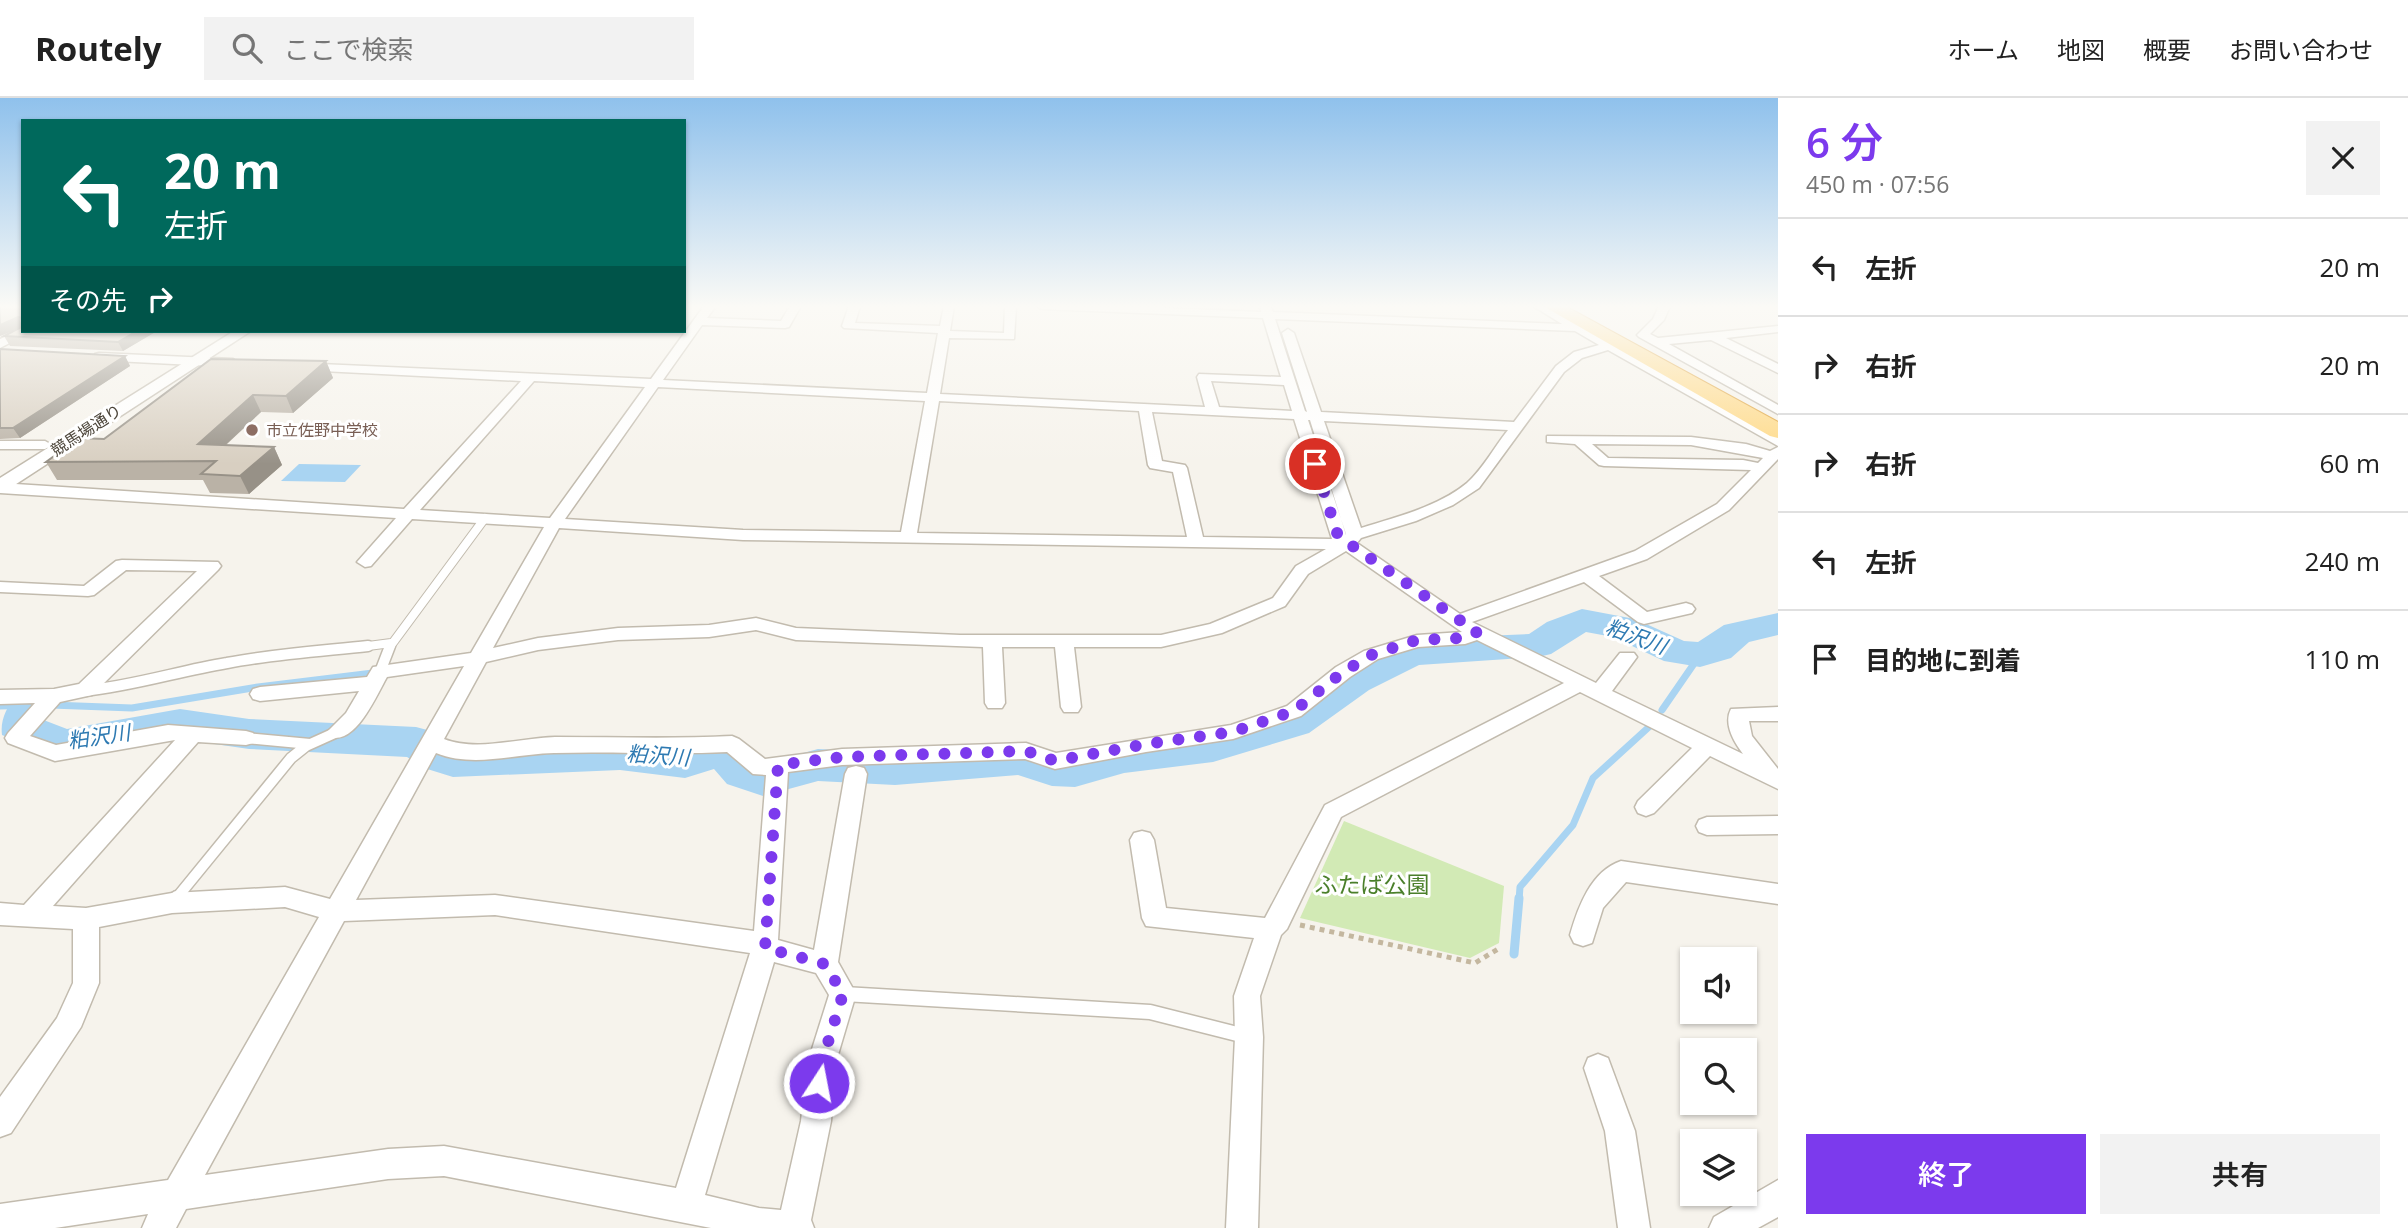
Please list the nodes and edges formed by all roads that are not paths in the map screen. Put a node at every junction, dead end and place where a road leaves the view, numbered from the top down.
1 (134, 359) edge
2 (181, 359) edge
3 (200, 359) edge
4 (672, 359) edge
5 (940, 359) edge
6 (1284, 359) edge
7 (1289, 359) edge
8 (1567, 359) edge
9 (1629, 359) edge
10 (1655, 359) edge
11 (1666, 359) edge
12 (1686, 359) edge
13 (1757, 359) edge
14 (177, 361) junction
15 (196, 361) junction
16 (248, 363) edge
17 (288, 365) edge
18 (1778, 369) edge
19 (531, 377) junction
20 (1289, 381) junction
21 (654, 384) junction
22 (1727, 396) junction
23 (934, 397) junction
24 (1145, 408) junction
25 (1778, 410) edge
26 (1213, 411) junction
27 (1309, 417) junction
28 (1778, 420) edge
29 (1517, 426) junction
30 (1778, 432) edge
31 (1552, 439) dead end
32 (1578, 439) junction
33 (0, 445) edge
34 (45, 445) junction
35 (1776, 450) edge
36 (1759, 468) junction
37 (0, 473) edge
38 (0, 487) edge
39 (407, 513) junction
40 (485, 518) junction
41 (554, 523) junction
42 (908, 536) junction
43 (1351, 540) junction
44 (1196, 542) junction
45 (365, 562) dead end
46 (1586, 575) junction
47 (0, 587) edge
48 (1686, 609) dead end
49 (1458, 621) junction
50 (1477, 632) junction
51 (992, 641) junction
52 (1064, 641) junction
53 (391, 643) junction
54 (1627, 657) dead end
55 (477, 658) junction
56 (377, 678) junction
57 (1590, 688) junction
58 (77, 691) junction
59 (260, 694) dead end
60 (54, 696) junction
61 (0, 697) edge
62 (995, 703) dead end
63 (1070, 707) dead end
64 (1778, 713) edge
65 (337, 732) joint
66 (194, 733) junction
67 (246, 738) joint
68 (430, 742) junction
69 (310, 744) junction
70 (1708, 745) junction
71 (778, 765) junction
72 (1773, 772) edge
73 (856, 774) dead end
74 (1646, 807) dead end
75 (1778, 825) edge
76 (1707, 826) dead end
77 (1142, 840) dead end
78 (1778, 894) edge
79 (172, 903) junction
80 (336, 911) junction
81 (0, 914) edge
82 (29, 916) junction
83 (86, 919) junction
84 (1274, 925) junction
85 (1583, 935) dead end
86 (765, 948) junction
87 (825, 964) junction
88 (843, 994) junction
89 (1249, 1037) junction
90 (1598, 1068) dead end
91 (0, 1122) edge
92 (176, 1195) junction
93 (1778, 1196) edge
94 (686, 1206) junction
95 (0, 1220) edge
96 (758, 1226) edge
97 (795, 1227) edge
98 (158, 1228) edge
99 (1242, 1228) edge
100 (1634, 1228) edge
101 (1725, 1228) edge

1 - 14 street
2 - 14 street, 競馬場通り
3 - 15 street, 競馬場通り
4 - 21 street
5 - 23 street
6 - 20 street
7 - 27 street
8 - 29 street
9 - 35 street
10 - 22 highway
11 - 22 highway
12 - 25 street
13 - 18 street
14 - 15 street
14 - 34 street, 競馬場通り
15 - 16 street
15 - 38 street, 競馬場通り
17 - 19 street
19 - 21 street
19 - 39 street
20 - 26 street
20 - 27 street
21 - 23 street
21 - 41 street
22 - 28 highway
22 - 30 highway
23 - 24 street
23 - 42 street
24 - 26 street
24 - 44 street
26 - 27 street
27 - 29 street
27 - 43 street
29 - 43 street
31 - 32 street
32 - 35 street
32 - 36 street
33 - 34 street
34 - 37 street, 競馬場通り
35 - 36 street
36 - 46 street
38 - 39 street
39 - 40 street
39 - 45 street
40 - 41 street
40 - 53 lane
41 - 42 street
41 - 55 street
42 - 44 street
43 - 44 street
43 - 49 street
43 - 52 street
46 - 48 street
46 - 49 street
47 - 58 street
49 - 50 street
50 - 57 street
50 - 71 street
51 - 52 street
51 - 55 street
51 - 62 street
52 - 63 street
53 - 56 lane
53 - 58 lane
54 - 57 street
55 - 56 street
55 - 68 street
56 - 59 street
56 - 65 street
57 - 70 street
57 - 84 street
58 - 60 street
60 - 61 street
60 - 66 street
64 - 72 street
65 - 69 lane
66 - 67 street
66 - 82 street
67 - 69 lane
68 - 71 street
68 - 80 street
69 - 79 lane
70 - 72 street
70 - 74 street
71 - 86 street
73 - 87 street
75 - 76 street
77 - 84 street
78 - 85 street
79 - 80 street
79 - 83 street
80 - 86 street
80 - 92 street
81 - 82 street
82 - 83 street
83 - 91 street
84 - 89 street
86 - 87 street
86 - 94 street
87 - 88 street
88 - 89 lane
88 - 97 street
89 - 99 street
90 - 100 street
92 - 94 street
92 - 95 street
92 - 98 street
93 - 101 street
94 - 96 street
96 - 97 street

